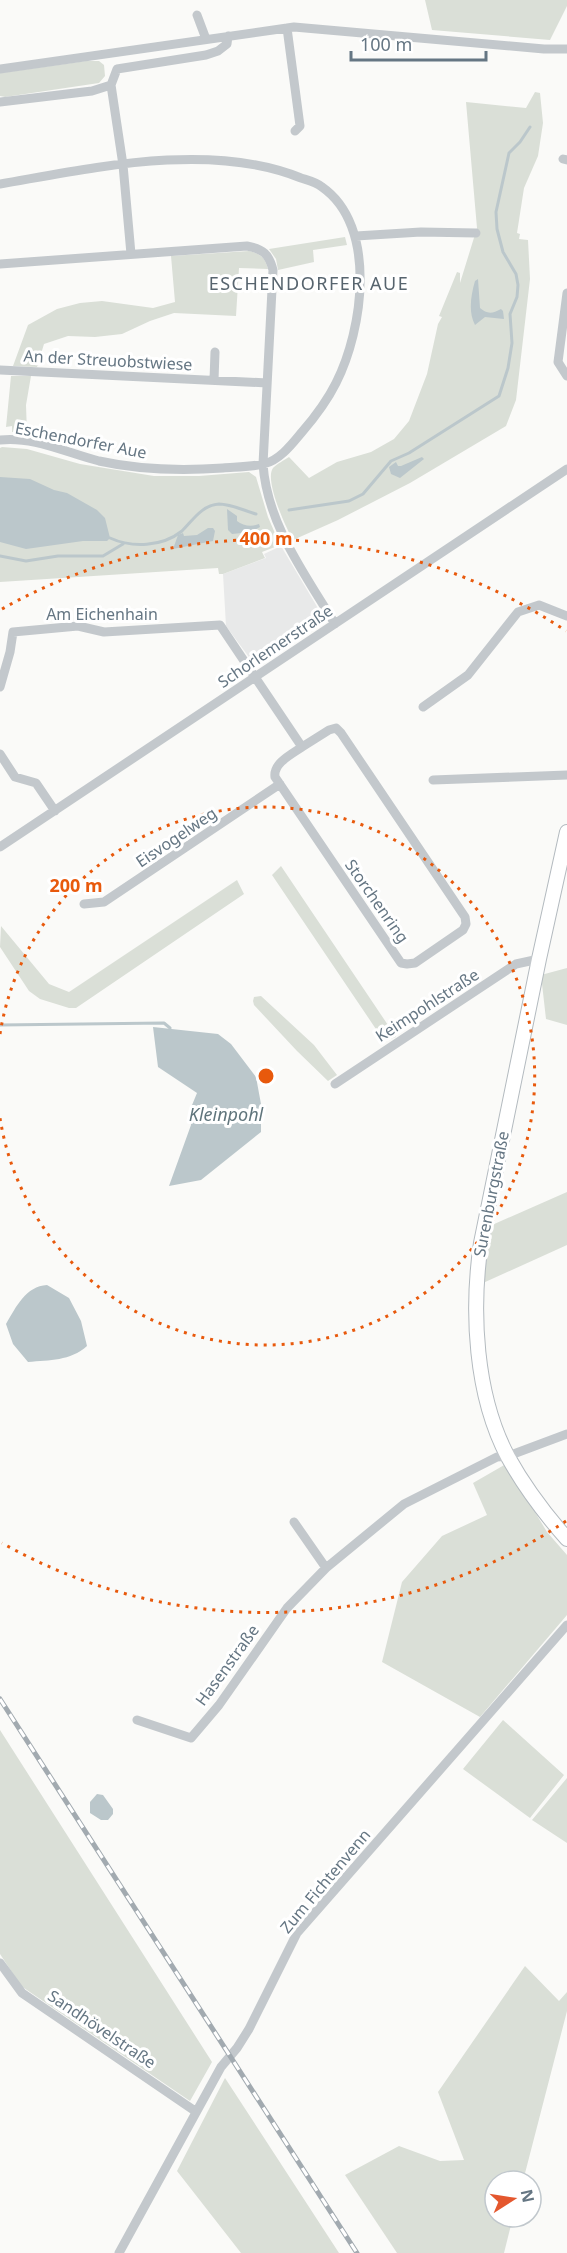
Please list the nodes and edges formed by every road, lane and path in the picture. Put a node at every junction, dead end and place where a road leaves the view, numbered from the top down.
1 (197, 15) dead end
2 (287, 28) junction
3 (228, 36) junction
4 (206, 39) junction
5 (567, 50) edge
6 (106, 54) junction
7 (0, 69) edge
8 (117, 69) junction
9 (111, 86) junction
10 (0, 102) edge
11 (295, 131) dead end
12 (123, 165) junction
13 (0, 184) edge
14 (476, 232) dead end
15 (356, 236) junction
16 (131, 254) junction
17 (0, 264) edge
18 (567, 293) edge
19 (215, 352) dead end
20 (0, 370) edge
21 (567, 376) edge
22 (214, 381) junction
23 (267, 382) junction
24 (0, 440) edge
25 (263, 464) junction
26 (567, 469) edge
27 (567, 616) edge
28 (335, 624) junction
29 (256, 678) junction
30 (0, 687) edge
31 (423, 707) dead end
32 (302, 747) junction
33 (0, 754) edge
34 (567, 775) edge
35 (433, 780) dead end
36 (280, 784) junction
37 (55, 811) junction
38 (567, 832) edge
39 (0, 847) edge
40 (84, 904) dead end
41 (539, 959) junction
42 (334, 1084) dead end
43 (567, 1434) edge
44 (508, 1456) junction
45 (294, 1522) dead end
46 (567, 1539) edge
47 (326, 1568) junction
48 (567, 1625) edge
49 (137, 1720) dead end
50 (0, 1963) edge
51 (195, 2111) junction
52 (119, 2253) edge

1 - 4 street
2 - 3 street
2 - 5 street
2 - 11 street
3 - 4 street
3 - 8 street
4 - 6 street
6 - 7 street
6 - 8 street
8 - 9 street
9 - 10 street
9 - 12 street
12 - 13 street, Eschendorfer Aue
12 - 15 street, Eschendorfer Aue
12 - 16 street
14 - 15 street
15 - 25 street, Eschendorfer Aue
16 - 17 street
16 - 23 street
18 - 21 street
19 - 22 street, An der Streuobstwiese
20 - 22 street, An der Streuobstwiese
22 - 23 street, An der Streuobstwiese
23 - 25 street
24 - 25 street, Eschendorfer Aue
25 - 28 street
26 - 28 street, Schorlemerstraße
27 - 31 street
28 - 29 street, Schorlemerstraße
29 - 30 street, Am Eichenhain
29 - 32 street
29 - 37 street, Schorlemerstraße
32 - 36 street, Storchenring
32 - 36 street, Storchenring
33 - 37 street
34 - 35 street
36 - 40 street, Eisvogelweg
37 - 39 street, Schorlemerstraße
38 - 41 street, Surenburgstraße
41 - 42 street, Keimpohlstraße
41 - 44 street, Surenburgstraße
43 - 44 street, Hasenstraße
44 - 46 street, Surenburgstraße
44 - 47 street, Hasenstraße
45 - 47 street
47 - 49 street, Hasenstraße
48 - 51 street, Zum Fichtenvenn
50 - 51 street, Sandhövelstraße
51 - 52 street, Zum Fichtenvenn

